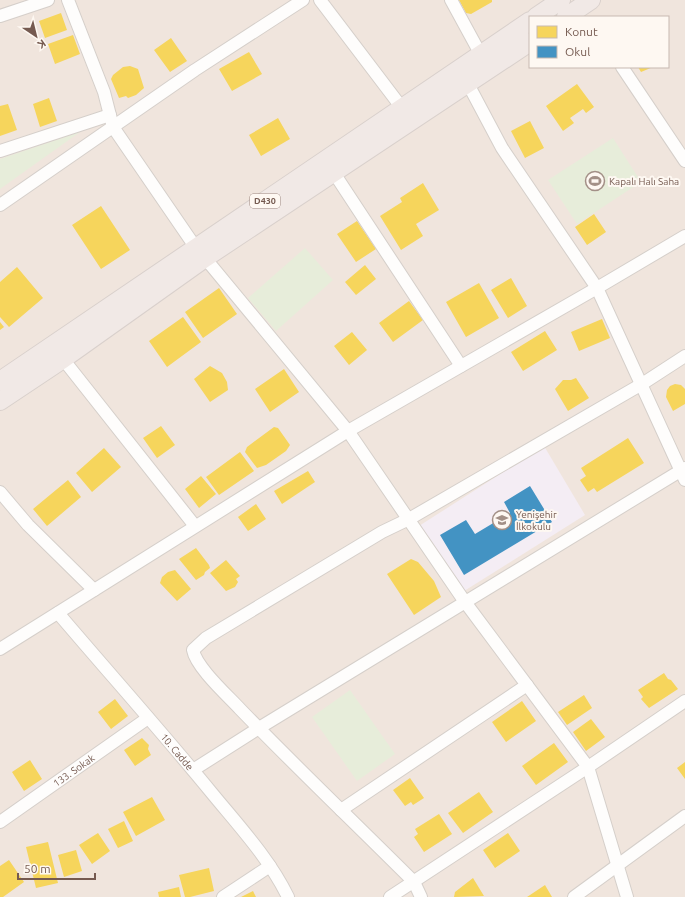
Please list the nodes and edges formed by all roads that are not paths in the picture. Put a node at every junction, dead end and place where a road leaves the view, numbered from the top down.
1 (48, 0) edge
2 (68, 0) edge
3 (302, 0) edge
4 (320, 0) edge
5 (451, 0) edge
6 (561, 0) edge
7 (587, 8) edge
8 (0, 16) edge
9 (537, 16) edge
10 (568, 16) edge
11 (529, 22) edge
12 (529, 43) edge
13 (481, 55) junction
14 (623, 68) edge
15 (468, 84) junction
16 (402, 108) junction
17 (112, 121) junction
18 (0, 151) edge
19 (685, 161) edge
20 (334, 173) junction
21 (0, 205) edge
22 (685, 236) edge
23 (200, 253) junction
24 (597, 288) junction
25 (685, 356) edge
26 (63, 358) junction
27 (461, 366) junction
28 (0, 382) edge
29 (642, 384) junction
30 (0, 401) edge
31 (348, 431) junction
32 (684, 473) edge
33 (0, 492) edge
34 (409, 519) junction
35 (195, 526) junction
36 (94, 590) junction
37 (465, 602) junction
38 (58, 613) junction
39 (0, 649) edge
40 (527, 685) junction
41 (685, 701) edge
42 (148, 718) junction
43 (259, 728) junction
44 (588, 767) junction
45 (193, 770) junction
46 (341, 810) junction
47 (685, 816) edge
48 (0, 822) edge
49 (618, 865) junction
50 (270, 866) junction
51 (414, 882) junction
52 (223, 897) edge
53 (288, 897) edge
54 (390, 897) edge
55 (421, 897) edge
56 (574, 897) edge
57 (627, 897) edge

1 - 8 street
2 - 17 street
3 - 17 street
4 - 16 street
5 - 13 street
6 - 9 highway
7 - 10 highway
11 - 13 highway, D430
12 - 15 highway, D430
13 - 16 highway, D430
14 - 19 street
15 - 20 highway, D430
15 - 24 street
16 - 23 highway, D430
17 - 18 street
17 - 21 street
17 - 23 street
20 - 23 highway, D430
20 - 27 street
22 - 24 street
23 - 26 highway, D430
23 - 28 highway, D430
23 - 31 street
24 - 27 street
24 - 29 street
25 - 29 street
26 - 30 highway, D430
26 - 35 street
27 - 31 street
29 - 32 street
29 - 34 street
31 - 34 street
31 - 35 street
32 - 37 street
33 - 36 street
34 - 37 street
34 - 43 street
35 - 36 street
36 - 38 street
37 - 40 street
37 - 43 street
38 - 39 street
38 - 42 street, 10. Cadde
40 - 44 street
40 - 46 street
41 - 44 street
42 - 45 street, 10. Cadde
42 - 48 street, 133. Sokak
43 - 45 street
43 - 46 street
44 - 49 street
44 - 51 street
45 - 50 street, 10. Cadde
46 - 51 street
47 - 49 street
49 - 56 street
49 - 57 street
50 - 52 street
50 - 53 street, 10. Cadde
51 - 54 street
51 - 55 street

